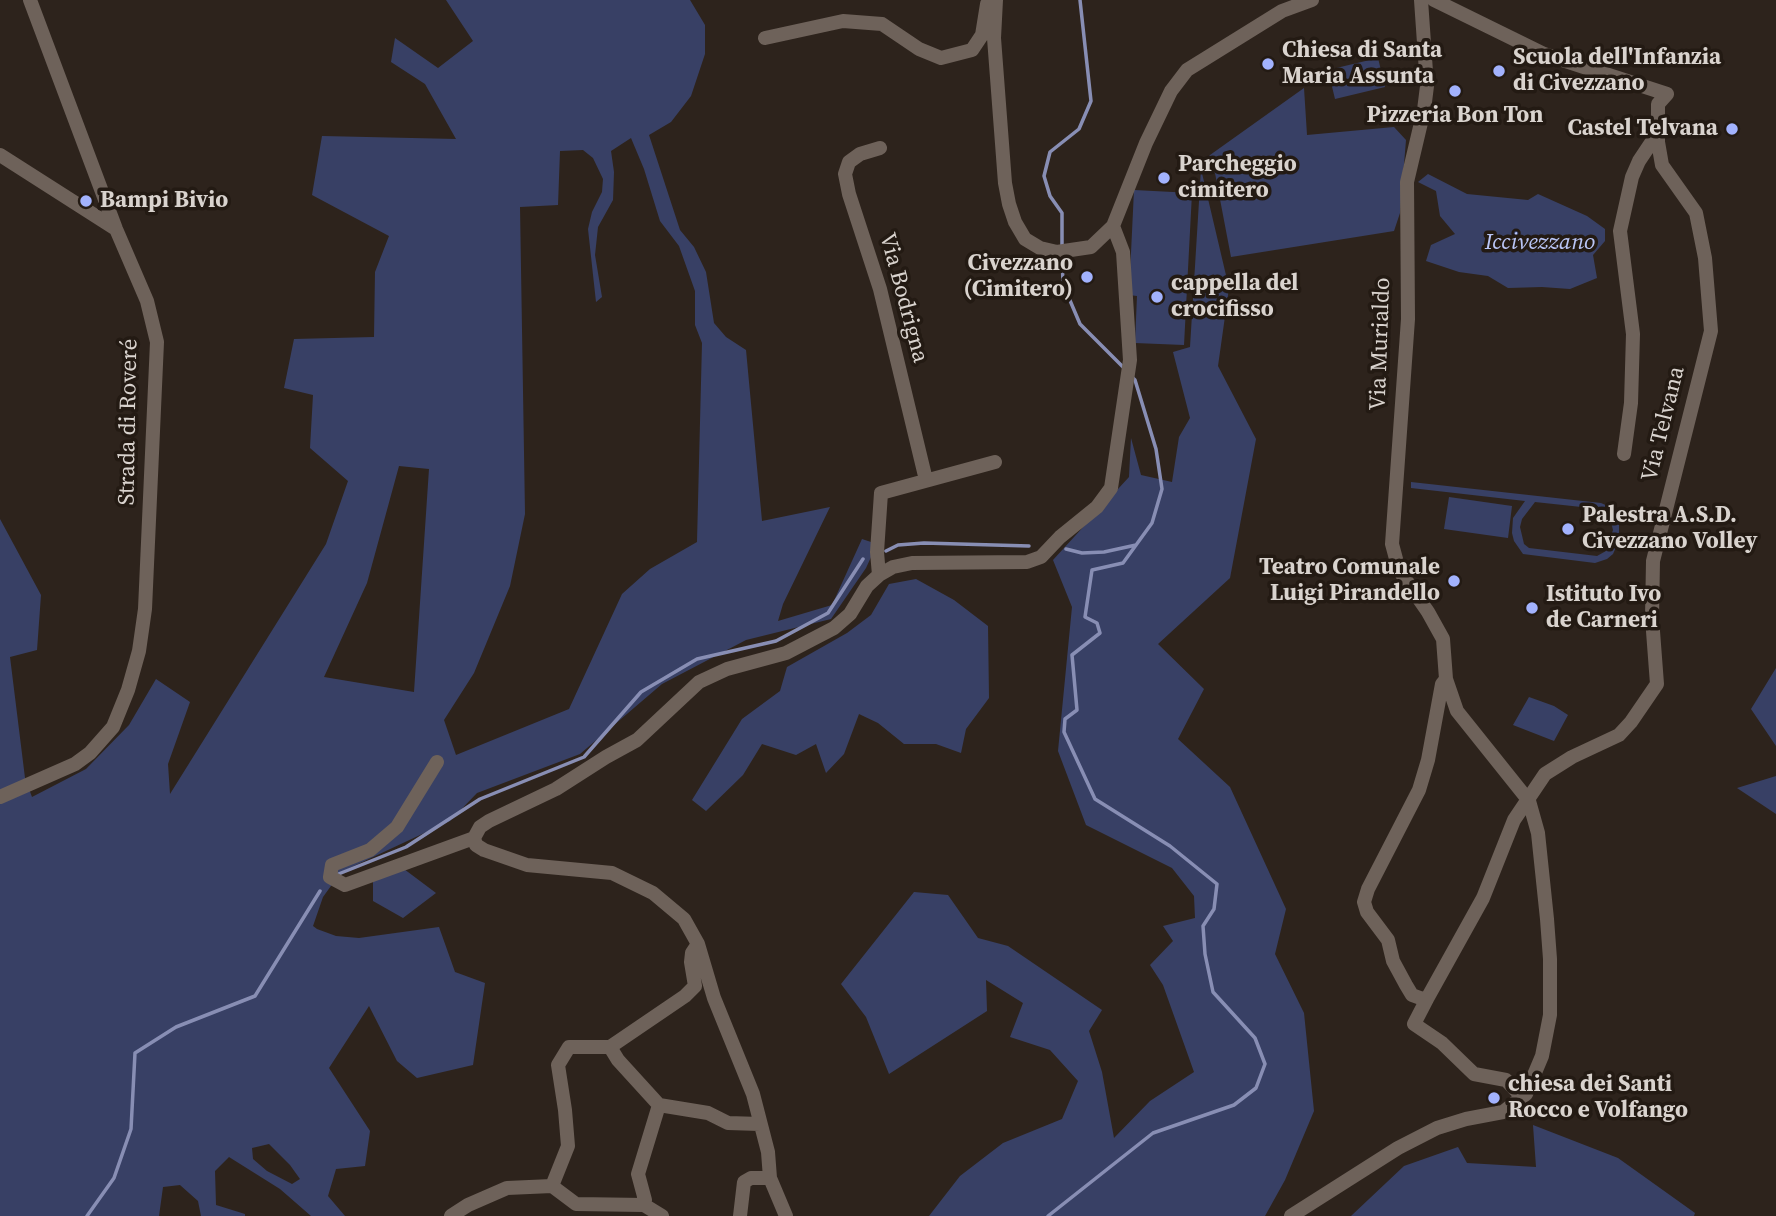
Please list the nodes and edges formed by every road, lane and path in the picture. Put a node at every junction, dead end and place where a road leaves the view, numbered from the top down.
1 (30, 0) edge
2 (995, 0) edge
3 (1312, 0) edge
4 (1421, 0) edge
5 (1434, 0) edge
6 (765, 38) dead end
7 (1657, 134) junction
8 (880, 148) dead end
9 (0, 155) edge
10 (1113, 226) junction
11 (116, 229) junction
12 (1623, 454) dead end
13 (995, 462) dead end
14 (926, 480) junction
15 (878, 575) junction
16 (1446, 679) junction
17 (437, 762) dead end
18 (0, 797) edge
19 (1529, 801) junction
20 (474, 838) junction
21 (698, 944) junction
22 (1429, 997) junction
23 (610, 1047) junction
24 (1522, 1097) junction
25 (659, 1105) junction
26 (760, 1124) junction
27 (770, 1178) junction
28 (552, 1186) junction
29 (644, 1205) junction
30 (451, 1216) edge
31 (662, 1216) edge
32 (740, 1216) edge
33 (786, 1216) edge
34 (1292, 1216) edge

1 - 11 street, Strada di Roveré
2 - 6 street
2 - 10 street
3 - 10 street
4 - 16 street, Via Murialdo
5 - 7 street, Via Telvana
7 - 12 street, Via Telvana
7 - 19 street, Via Telvana
8 - 14 street, Via Bodrigna
9 - 11 street
10 - 15 street
11 - 18 street, Strada di Roveré
13 - 14 street
14 - 15 street
15 - 20 street
16 - 19 street, Via Murialdo
16 - 22 street, Via Murialdo
17 - 20 street
19 - 22 street, Via Telvana
19 - 24 street
20 - 21 street
21 - 23 street
21 - 26 street
22 - 24 street, Via Telvana
23 - 25 street
23 - 28 street
24 - 34 street
25 - 26 street
25 - 29 street
26 - 27 street
27 - 32 street
27 - 33 street
28 - 29 street
28 - 30 street
29 - 31 street

